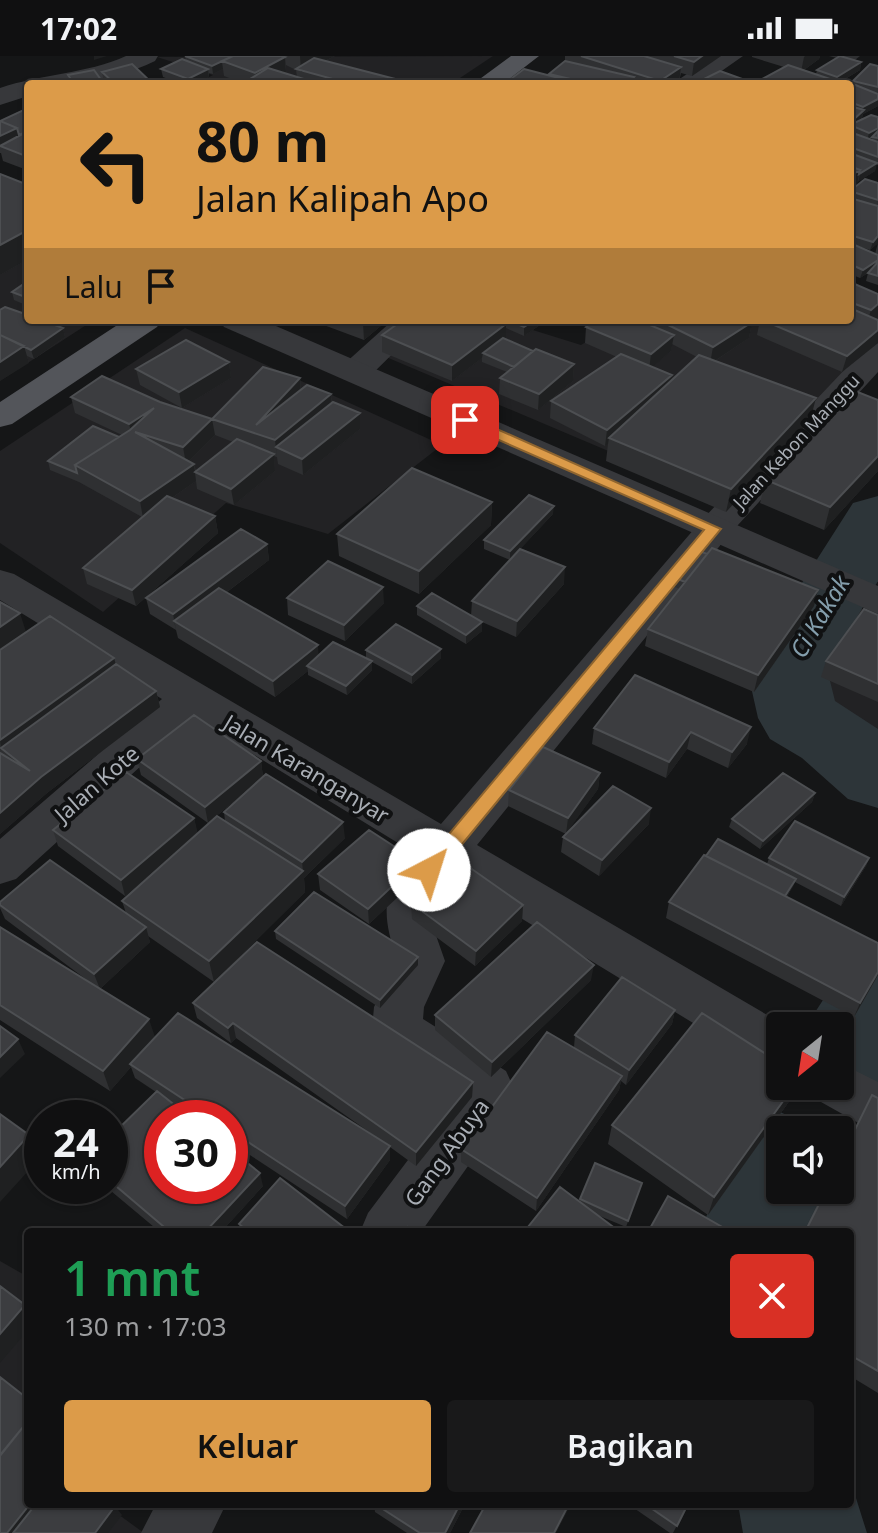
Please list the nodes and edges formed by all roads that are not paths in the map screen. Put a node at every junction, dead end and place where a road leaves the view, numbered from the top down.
1 (146, 56) edge
2 (527, 56) edge
3 (731, 56) edge
4 (63, 80) edge
5 (492, 80) edge
6 (692, 80) edge
7 (24, 88) edge
8 (0, 97) edge
9 (140, 324) edge
10 (244, 324) edge
11 (407, 324) edge
12 (878, 353) edge
13 (355, 372) junction
14 (0, 417) edge
15 (714, 529) junction
16 (0, 583) edge
17 (878, 601) edge
18 (190, 698) junction
19 (445, 851) junction
20 (0, 866) edge
21 (766, 1041) edge
22 (854, 1095) edge
23 (878, 1110) edge
24 (391, 1228) edge
25 (192, 1508) edge
26 (173, 1533) edge

1 - 4 street
2 - 5 main road
3 - 6 street
7 - 8 street
9 - 14 main road
10 - 13 street
11 - 13 street
12 - 15 street, Jalan Kebon Manggu
13 - 15 street
15 - 17 street
15 - 19 street, Jalan Kebon Manggu
16 - 18 street, Jalan Karanganyar
18 - 19 street, Jalan Karanganyar
18 - 20 street, Jalan Kote
19 - 21 street, Jalan Karanganyar
19 - 24 street, Gang Abuya
22 - 23 street
25 - 26 street

